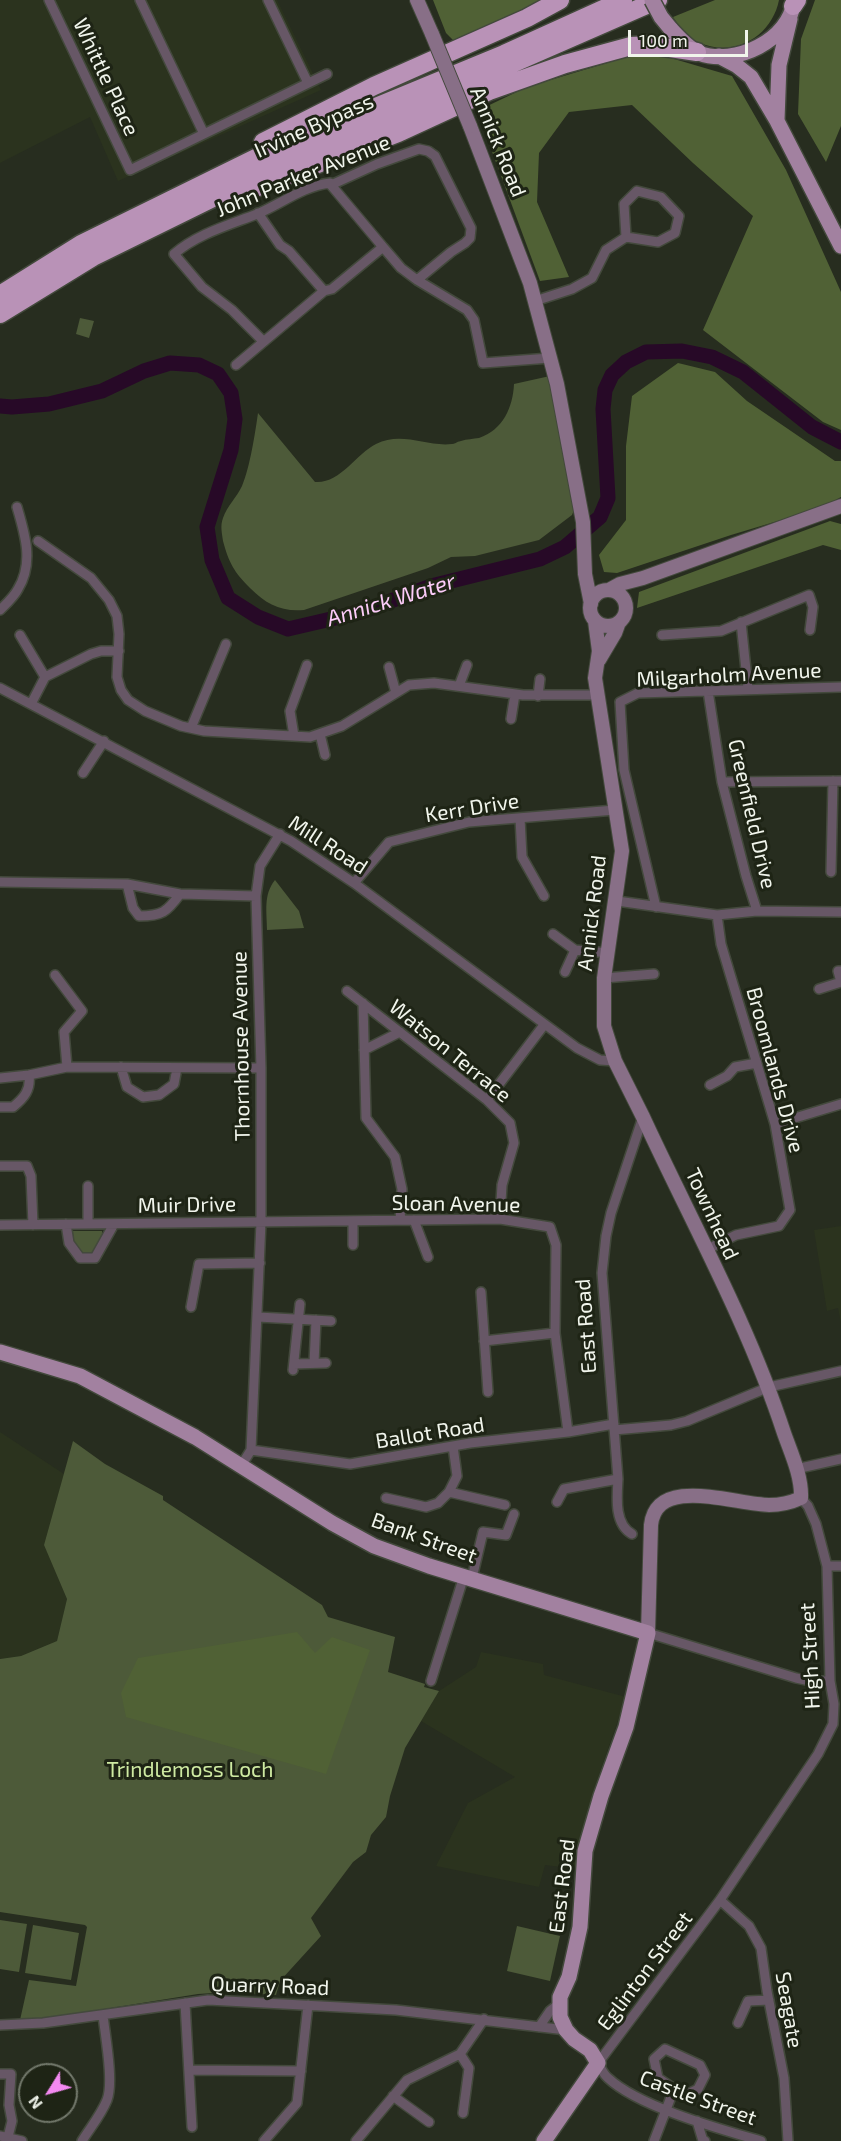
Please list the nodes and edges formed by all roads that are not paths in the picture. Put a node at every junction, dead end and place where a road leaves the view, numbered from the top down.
1 (49, 0) edge
2 (140, 0) edge
3 (268, 0) edge
4 (417, 0) edge
5 (560, 0) edge
6 (623, 0) edge
7 (652, 0) edge
8 (658, 0) edge
9 (794, 5) edge
10 (697, 52) junction
11 (719, 56) junction
12 (327, 74) dead end
13 (308, 83) junction
14 (777, 121) junction
15 (204, 134) junction
16 (331, 185) junction
17 (258, 213) junction
18 (626, 237) junction
19 (841, 246) edge
20 (383, 247) junction
21 (87, 250) junction
22 (417, 280) junction
23 (324, 291) junction
24 (0, 295) edge
25 (535, 301) junction
26 (0, 314) edge
27 (263, 341) junction
28 (550, 358) junction
29 (236, 365) dead end
30 (17, 507) dead end
31 (837, 509) edge
32 (38, 541) dead end
33 (585, 574) junction
34 (643, 578) junction
35 (607, 590) junction
36 (624, 601) junction
37 (591, 604) junction
38 (0, 610) edge
39 (596, 621) junction
40 (620, 622) junction
41 (741, 622) junction
42 (810, 630) dead end
43 (20, 635) dead end
44 (662, 635) dead end
45 (226, 644) dead end
46 (119, 651) junction
47 (597, 663) junction
48 (307, 665) dead end
49 (467, 665) dead end
50 (389, 667) dead end
51 (45, 678) junction
52 (540, 679) dead end
53 (459, 686) junction
54 (841, 687) edge
55 (0, 688) edge
56 (748, 690) junction
57 (708, 691) junction
58 (396, 693) junction
59 (515, 694) junction
60 (597, 695) junction
61 (538, 696) junction
62 (31, 704) junction
63 (511, 719) dead end
64 (191, 728) junction
65 (320, 734) junction
66 (294, 736) junction
67 (104, 741) junction
68 (325, 755) dead end
69 (83, 773) dead end
70 (837, 781) edge
71 (722, 782) junction
72 (615, 810) junction
73 (520, 818) junction
74 (280, 834) junction
75 (831, 872) dead end
76 (0, 882) edge
77 (354, 883) junction
78 (127, 884) junction
79 (180, 894) junction
80 (256, 896) junction
81 (544, 896) dead end
82 (617, 901) junction
83 (656, 907) junction
84 (757, 911) junction
85 (841, 912) edge
86 (717, 915) junction
87 (553, 934) dead end
88 (575, 950) junction
89 (609, 953) junction
90 (841, 970) edge
91 (565, 972) dead end
92 (654, 974) dead end
93 (55, 975) dead end
94 (604, 978) junction
95 (841, 982) edge
96 (819, 989) dead end
97 (347, 991) dead end
98 (363, 1003) junction
99 (544, 1025) junction
100 (400, 1032) junction
101 (364, 1050) junction
102 (615, 1061) junction
103 (757, 1064) junction
104 (67, 1067) junction
105 (121, 1067) junction
106 (177, 1068) junction
107 (261, 1068) junction
108 (29, 1075) junction
109 (0, 1078) edge
110 (710, 1085) dead end
111 (488, 1100) junction
112 (841, 1104) edge
113 (0, 1107) edge
114 (643, 1116) junction
115 (775, 1124) junction
116 (0, 1166) edge
117 (88, 1186) dead end
118 (500, 1219) junction
119 (400, 1220) junction
120 (414, 1220) junction
121 (353, 1221) junction
122 (261, 1222) junction
123 (66, 1224) junction
124 (88, 1224) junction
125 (114, 1224) junction
126 (0, 1225) edge
127 (33, 1225) junction
128 (354, 1245) dead end
129 (706, 1250) junction
130 (428, 1257) dead end
131 (260, 1263) junction
132 (481, 1292) dead end
133 (300, 1304) dead end
134 (190, 1307) dead end
135 (258, 1317) junction
136 (299, 1319) junction
137 (316, 1320) junction
138 (331, 1321) dead end
139 (555, 1332) junction
140 (484, 1341) junction
141 (0, 1352) edge
142 (314, 1363) junction
143 (326, 1363) dead end
144 (841, 1371) edge
145 (769, 1386) junction
146 (488, 1392) dead end
147 (614, 1427) junction
148 (568, 1432) junction
149 (453, 1446) junction
150 (251, 1450) junction
151 (841, 1459) edge
152 (241, 1466) junction
153 (796, 1469) junction
154 (618, 1479) junction
155 (449, 1492) junction
156 (386, 1498) dead end
157 (801, 1498) junction
158 (557, 1502) dead end
159 (505, 1505) dead end
160 (514, 1514) dead end
161 (632, 1534) dead end
162 (827, 1566) junction
163 (841, 1566) edge
164 (468, 1576) junction
165 (648, 1633) junction
166 (431, 1681) dead end
167 (830, 1681) junction
168 (720, 1900) junction
169 (769, 2000) junction
170 (185, 2003) junction
171 (560, 2003) junction
172 (308, 2005) junction
173 (103, 2014) junction
174 (484, 2019) junction
175 (738, 2023) dead end
176 (0, 2025) edge
177 (539, 2027) junction
178 (566, 2030) junction
179 (460, 2054) junction
180 (598, 2063) junction
181 (189, 2070) junction
182 (301, 2071) junction
183 (0, 2073) edge
184 (674, 2089) junction
185 (393, 2096) junction
186 (666, 2110) junction
187 (463, 2113) dead end
188 (697, 2121) junction
189 (429, 2122) dead end
190 (192, 2127) dead end
191 (4, 2137) edge
192 (21, 2141) edge
193 (82, 2141) edge
194 (264, 2141) edge
195 (356, 2141) edge
196 (544, 2141) edge
197 (654, 2141) edge
198 (705, 2141) edge
199 (761, 2141) edge
200 (789, 2141) edge

1 - 15 street, Whittle Place
2 - 15 street
3 - 13 street
4 - 25 main road, Annick Road, bridge
5 - 21 highway
6 - 21 highway, Irvine Bypass
7 - 10 main road, bridge
8 - 21 highway, Irvine Bypass
9 - 11 main road
9 - 14 main road
10 - 11 main road
10 - 21 highway
11 - 14 main road
12 - 13 street
13 - 15 street
14 - 19 main road
16 - 17 street, John Parker Avenue
16 - 20 street
16 - 22 street, John Parker Avenue
17 - 23 street
17 - 27 street, John Parker Avenue
18 - 18 street
18 - 25 street
20 - 22 street
20 - 23 street
21 - 24 highway, Irvine Bypass
21 - 26 highway, Irvine Bypass
22 - 28 street
23 - 27 street
25 - 28 main road, Annick Road
27 - 29 street
28 - 33 main road, Annick Road
30 - 38 street
31 - 34 main road
32 - 46 street
33 - 35 main road
33 - 37 main road, Annick Road
34 - 35 main road
34 - 36 main road
35 - 36 main road
35 - 37 main road
36 - 40 main road
37 - 39 main road
39 - 40 main road
39 - 47 main road, Annick Road
40 - 47 main road
41 - 42 street
41 - 44 street
41 - 56 street
43 - 51 street
45 - 64 street
46 - 51 street
46 - 64 street
47 - 60 main road, Annick Road
48 - 66 street
49 - 53 street
50 - 58 street
51 - 62 street
52 - 61 street
53 - 58 street
53 - 59 street
54 - 56 street, Milgarholm Avenue
55 - 62 street, Mill Road
56 - 57 street, Milgarholm Avenue
57 - 71 street, Greenfield Drive
57 - 83 street, Milgarholm Avenue
58 - 65 street
59 - 61 street
59 - 63 street
60 - 61 street
60 - 72 main road, Annick Road
62 - 67 street, Mill Road
64 - 66 street
65 - 66 street
65 - 68 street
67 - 69 street
67 - 74 street, Mill Road
70 - 71 street
70 - 75 street
71 - 84 street, Greenfield Drive
72 - 73 street, Kerr Drive
72 - 82 main road, Annick Road
73 - 77 street, Kerr Drive
73 - 81 street
74 - 77 street, Mill Road
74 - 80 street, Thornhouse Avenue
76 - 78 street
77 - 99 street, Mill Road
78 - 79 street
78 - 79 street
79 - 80 street
80 - 107 street, Thornhouse Avenue
82 - 83 street
82 - 89 main road, Annick Road
83 - 86 street
84 - 85 street
84 - 86 street
86 - 103 street, Broomlands Drive
87 - 88 street
88 - 89 street
88 - 91 street
89 - 94 main road, Annick Road
90 - 95 street
92 - 94 street
93 - 104 street
94 - 102 main road, Annick Road
95 - 96 street
97 - 98 street, Watson Terrace
98 - 100 street, Watson Terrace
98 - 101 street
99 - 102 street, Mill Road
99 - 111 street
100 - 101 street
100 - 111 street, Watson Terrace
101 - 119 street
102 - 114 main road, Townhead
103 - 110 street
103 - 115 street, Broomlands Drive
104 - 105 street
104 - 108 street
105 - 106 street
105 - 106 street
106 - 107 street
107 - 122 street, Thornhouse Avenue
108 - 109 street
108 - 113 street
111 - 118 street, Watson Terrace
112 - 115 street
114 - 129 main road, Townhead
114 - 147 street, East Road
115 - 129 street, Broomlands Drive
116 - 127 street
117 - 124 street
118 - 120 street, Sloan Avenue
118 - 139 street, Sloan Avenue
119 - 120 street, Sloan Avenue
119 - 121 street, Sloan Avenue
120 - 130 street
121 - 122 street, Sloan Avenue
121 - 128 street
122 - 125 street, Muir Drive
122 - 131 street, Thornhouse Avenue
123 - 124 street, Muir Drive
123 - 125 street, Muir Drive
123 - 127 street, Muir Drive
124 - 125 street, Muir Drive
126 - 127 street, Muir Drive
129 - 145 main road, Townhead
131 - 134 street
131 - 135 street, Thornhouse Avenue
132 - 140 street
133 - 136 street
135 - 136 street
135 - 150 street, Thornhouse Avenue
136 - 137 street
136 - 142 street
137 - 138 street
137 - 142 street
139 - 140 street
139 - 148 street, Sloan Avenue
140 - 146 street
141 - 152 main road, Bank Street
142 - 143 street
144 - 145 street, Ballot Road
145 - 147 street, Ballot Road
145 - 153 main road, High Street
147 - 148 street, Ballot Road
147 - 154 street, East Road
148 - 149 street, Ballot Road
149 - 150 street, Ballot Road
149 - 155 street
150 - 152 street, Thornhouse Avenue
151 - 153 street
152 - 164 main road, Bank Street
153 - 157 main road, High Street
154 - 158 street
154 - 161 street, East Road
155 - 156 street
155 - 159 street
157 - 162 street, High Street
157 - 165 main road
160 - 164 street
162 - 163 street
162 - 167 street, High Street
164 - 165 main road, Bank Street
164 - 166 street
165 - 167 street, Bank Street
165 - 171 main road, East Road
167 - 168 street, High Street
168 - 169 street, Seagate
168 - 180 street, Eglinton Street
169 - 175 street
169 - 200 street, Seagate
170 - 172 street, Quarry Road
170 - 173 street, Quarry Road
170 - 181 street
171 - 177 street
171 - 178 main road
172 - 174 street, Quarry Road
172 - 182 street
173 - 176 street, Quarry Road
173 - 193 street
174 - 177 street, Quarry Road
174 - 179 street
177 - 178 street, Quarry Road
178 - 180 main road
179 - 185 street
179 - 187 street
180 - 186 street, Castle Street
180 - 196 main road
181 - 182 street
181 - 190 street
182 - 194 street
183 - 191 street
184 - 184 street
184 - 186 street
185 - 189 street
185 - 195 street
186 - 188 street, Castle Street
186 - 197 street
188 - 198 street
188 - 199 street, Castle Street
191 - 192 street

